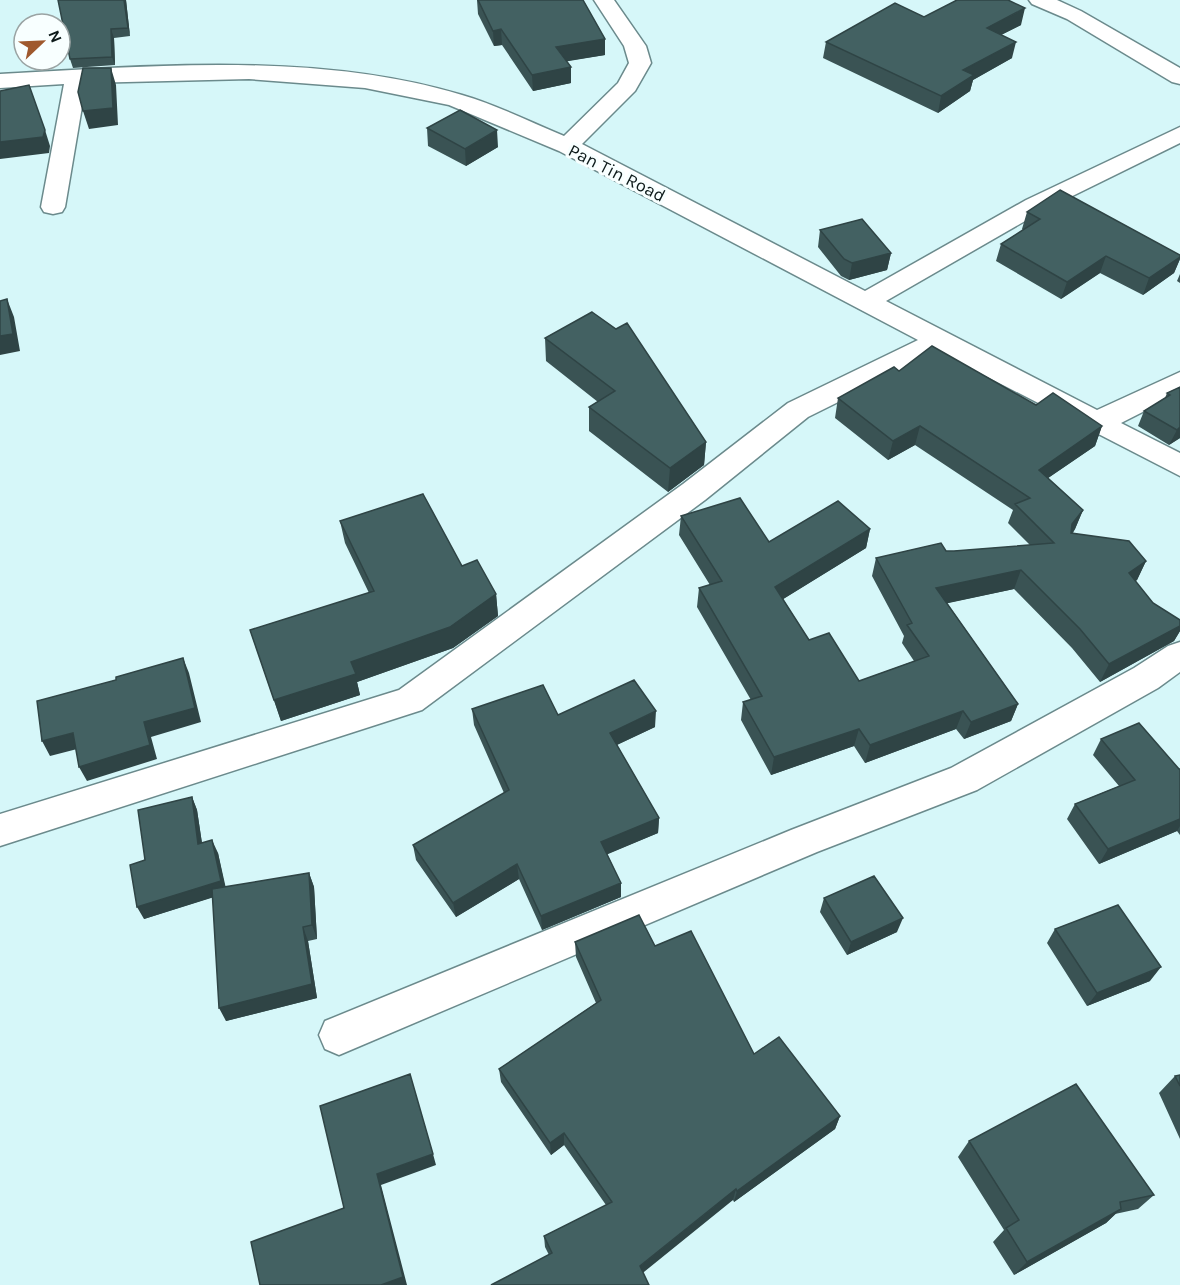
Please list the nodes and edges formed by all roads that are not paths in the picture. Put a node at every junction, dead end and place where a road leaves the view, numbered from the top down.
1 (603, 0) edge
2 (1039, 0) edge
3 (76, 77) junction
4 (1180, 77) edge
5 (0, 81) edge
6 (1180, 134) edge
7 (567, 146) junction
8 (53, 207) dead end
9 (865, 302) junction
10 (939, 341) junction
11 (1180, 381) edge
12 (1096, 423) junction
13 (1180, 466) edge
14 (1180, 655) edge
15 (0, 830) edge
16 (339, 1035) dead end

1 - 7 street
2 - 4 street
3 - 5 street, Pan Tin Road
3 - 7 street, Pan Tin Road
3 - 8 street
6 - 9 street
7 - 9 street, Pan Tin Road
9 - 10 street, Pan Tin Road
10 - 12 street, Pan Tin Road
10 - 15 street
11 - 12 street
12 - 13 street, Pan Tin Road
14 - 16 street

